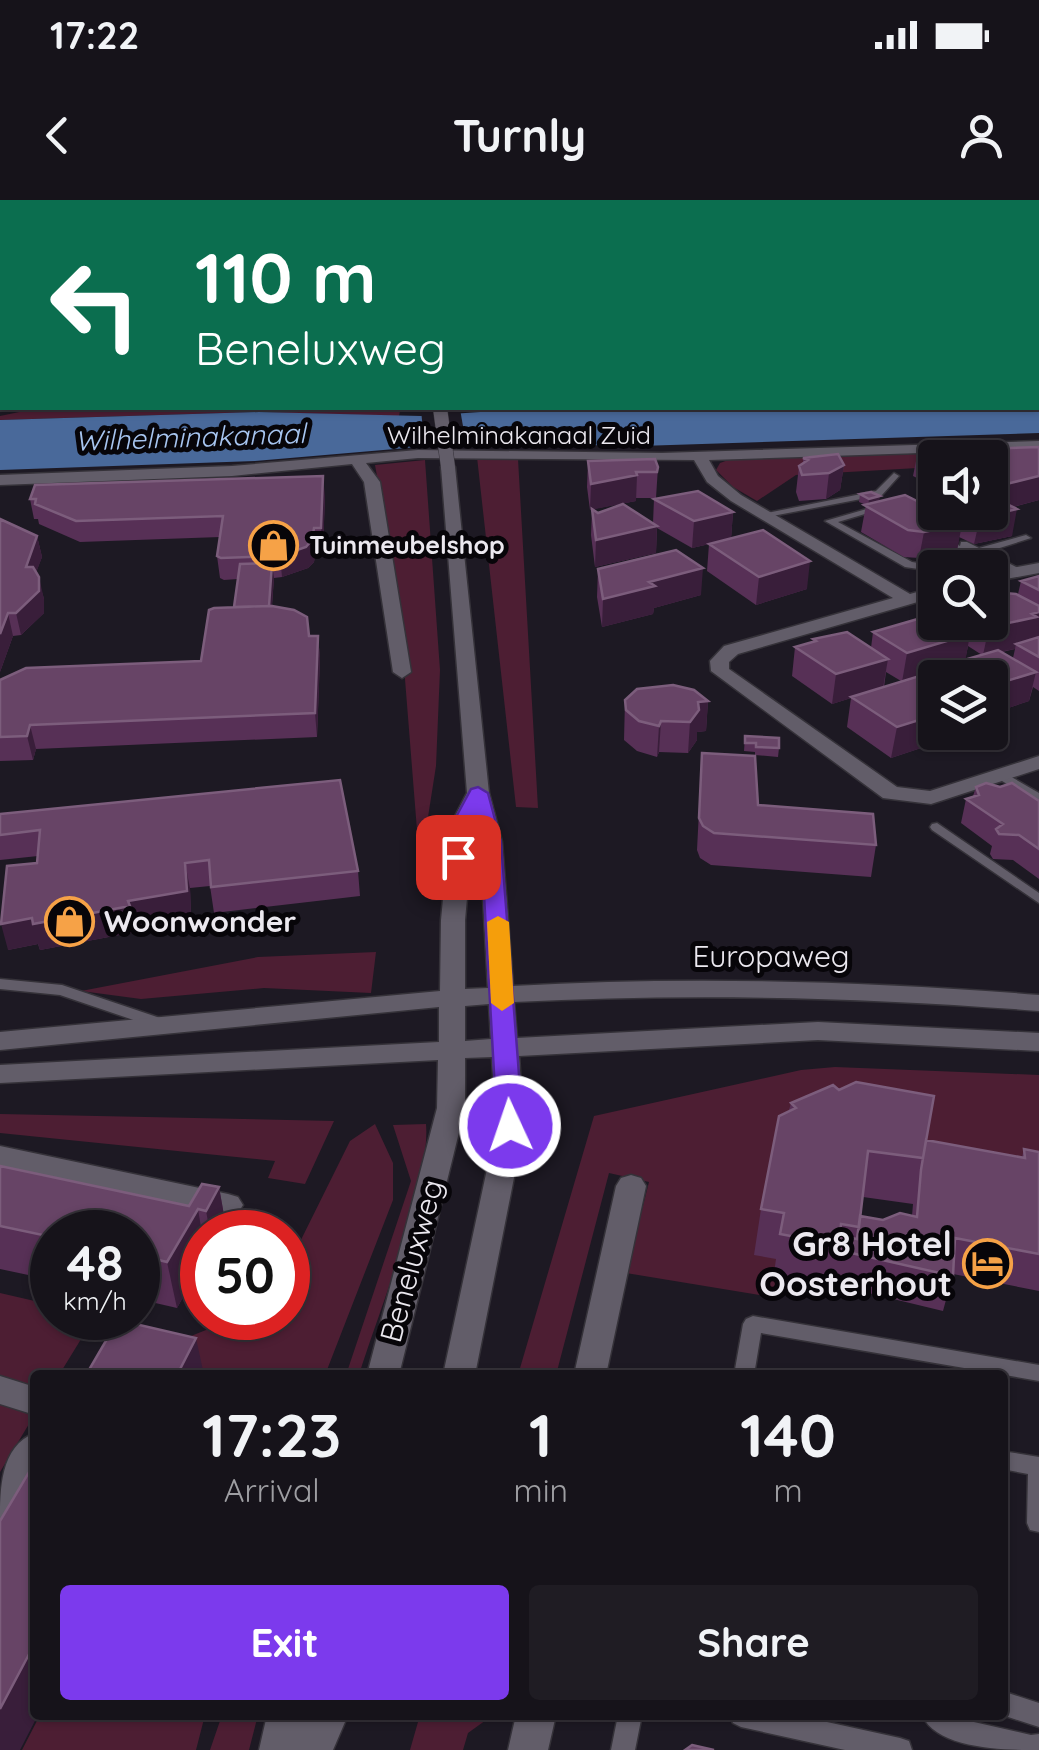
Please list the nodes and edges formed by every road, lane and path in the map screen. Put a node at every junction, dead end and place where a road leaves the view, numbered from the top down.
1 (440, 410) edge
2 (1039, 445) edge
3 (699, 456) junction
4 (356, 460) junction
5 (894, 476) dead end
6 (0, 480) edge
7 (762, 515) junction
8 (899, 517) edge
9 (938, 530) edge
10 (934, 536) edge
11 (1026, 538) dead end
12 (961, 550) edge
13 (976, 550) edge
14 (982, 550) edge
15 (918, 566) edge
16 (1008, 567) edge
17 (1039, 568) edge
18 (1014, 570) junction
19 (1008, 572) edge
20 (918, 597) edge
21 (908, 600) junction
22 (402, 672) dead end
23 (1039, 762) edge
24 (1002, 775) junction
25 (478, 793) junction
26 (1039, 799) edge
27 (937, 827) dead end
28 (1039, 899) edge
29 (0, 984) edge
30 (502, 997) junction
31 (452, 1000) junction
32 (1039, 1003) edge
33 (157, 1024) junction
34 (0, 1041) edge
35 (1039, 1042) edge
36 (506, 1046) junction
37 (452, 1050) junction
38 (0, 1074) edge
39 (0, 1156) edge
40 (630, 1186) dead end
41 (228, 1205) dead end
42 (383, 1370) edge
43 (460, 1370) edge
44 (591, 1370) edge
45 (745, 1370) edge
46 (1039, 1373) edge
47 (0, 1390) edge
48 (30, 1399) edge
49 (30, 1456) edge
50 (1008, 1461) edge
51 (1039, 1466) edge
52 (0, 1506) edge
53 (1038, 1523) edge
54 (1008, 1706) edge
55 (1039, 1715) edge
56 (286, 1720) edge
57 (326, 1720) edge
58 (535, 1720) edge
59 (629, 1720) edge
60 (763, 1720) edge
61 (943, 1720) edge
62 (1039, 1746) edge
63 (280, 1750) edge
64 (313, 1750) edge
65 (528, 1750) edge
66 (624, 1750) edge
67 (900, 1750) edge

1 - 25 street, Beneluxweg, bridge
2 - 3 street, Wilhelminakanaal Zuid
3 - 4 street, Wilhelminakanaal Zuid
3 - 7 street
4 - 6 street, Wilhelminakanaal Zuid
4 - 22 street
5 - 7 lane
7 - 21 street
8 - 15 lane
9 - 13 lane
10 - 12 lane
11 - 14 lane
16 - 18 lane
17 - 18 street
18 - 19 street
20 - 21 street
21 - 24 street
23 - 24 street
24 - 26 lane
25 - 30 street, Beneluxweg
25 - 31 street, Beneluxweg
27 - 28 lane
29 - 33 lane
30 - 31 street, Europaweg
30 - 32 street, Europaweg
30 - 36 street, Beneluxweg
31 - 33 street
31 - 37 street, Beneluxweg
33 - 34 street
35 - 36 street
36 - 37 street
36 - 43 street, Beneluxweg
37 - 38 street
37 - 42 street, Beneluxweg
39 - 41 street
40 - 44 street
45 - 46 lane
47 - 48 street
49 - 52 street
50 - 51 lane
51 - 53 lane
54 - 55 lane
56 - 63 street
57 - 64 street
58 - 65 street
59 - 66 lane
60 - 67 lane
61 - 62 lane

